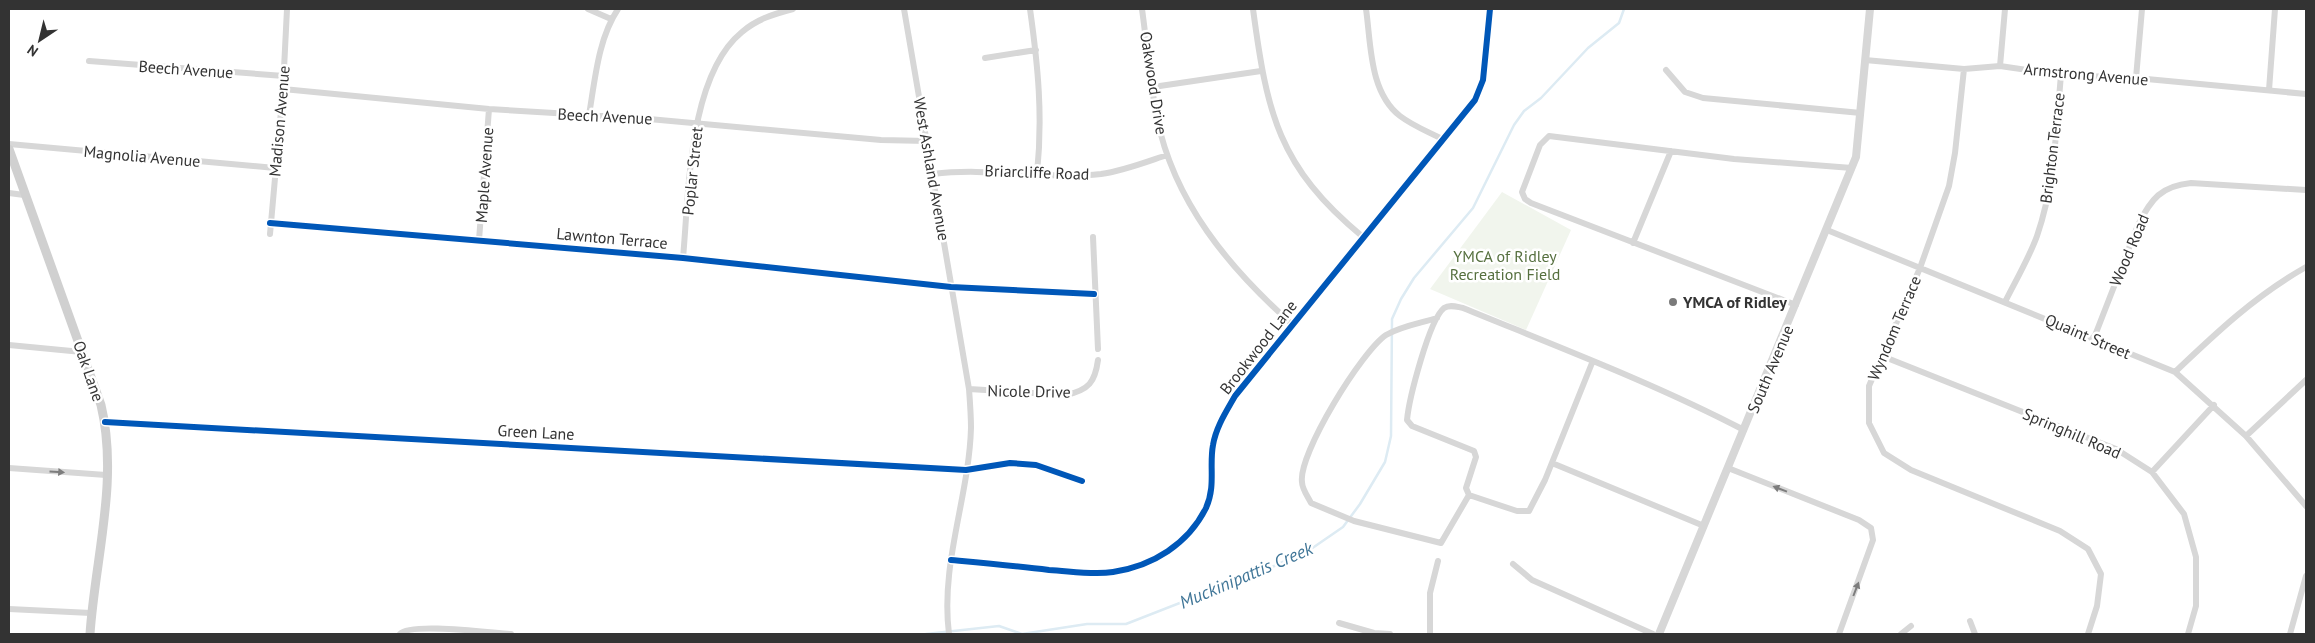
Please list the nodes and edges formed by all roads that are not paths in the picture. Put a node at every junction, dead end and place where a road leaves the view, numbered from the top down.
1 (287, 9) edge
2 (588, 9) edge
3 (618, 9) edge
4 (793, 9) edge
5 (904, 9) edge
6 (1030, 9) edge
7 (1142, 9) edge
8 (1252, 9) edge
9 (1366, 9) edge
10 (1490, 9) edge
11 (1870, 9) edge
12 (2005, 9) edge
13 (2142, 9) edge
14 (2275, 9) edge
15 (611, 19) junction
16 (1036, 50) junction
17 (985, 58) dead end
18 (1865, 60) junction
19 (89, 62) dead end
20 (2000, 66) junction
21 (1964, 69) junction
22 (1666, 70) dead end
23 (1261, 71) junction
24 (2061, 75) junction
25 (284, 76) junction
26 (2136, 78) junction
27 (1153, 87) junction
28 (283, 88) junction
29 (2269, 90) junction
30 (2306, 94) edge
31 (489, 110) junction
32 (1861, 113) junction
33 (590, 116) junction
34 (696, 123) junction
35 (1444, 140) junction
36 (927, 141) junction
37 (9, 144) edge
38 (9, 149) edge
39 (1671, 151) junction
40 (1168, 155) junction
41 (275, 168) junction
42 (1852, 168) junction
43 (933, 174) junction
44 (1037, 174) junction
45 (2306, 190) edge
46 (9, 193) edge
47 (24, 195) junction
48 (270, 223) junction
49 (1828, 230) junction
50 (270, 234) dead end
51 (1363, 237) junction
52 (1093, 238) dead end
53 (478, 240) junction
54 (1633, 243) junction
55 (683, 258) junction
56 (2306, 267) edge
57 (1920, 268) junction
58 (951, 287) junction
59 (1094, 294) junction
60 (2005, 302) junction
61 (1796, 305) junction
62 (1437, 318) junction
63 (1292, 324) junction
64 (2094, 338) junction
65 (9, 345) edge
66 (1098, 349) dead end
67 (82, 352) junction
68 (1882, 356) junction
69 (1098, 360) dead end
70 (1592, 363) junction
71 (2175, 372) junction
72 (2306, 380) edge
73 (969, 389) junction
74 (2214, 405) junction
75 (105, 422) junction
76 (1744, 430) junction
77 (2246, 436) junction
78 (1552, 462) junction
79 (9, 468) edge
80 (1728, 468) junction
81 (966, 470) junction
82 (2152, 472) junction
83 (106, 475) junction
84 (1082, 481) dead end
85 (1469, 495) junction
86 (2306, 506) edge
87 (1704, 526) junction
88 (951, 560) junction
89 (1438, 561) dead end
90 (1512, 564) dead end
91 (2306, 576) edge
92 (9, 609) edge
93 (91, 613) junction
94 (1970, 621) dead end
95 (1339, 623) dead end
96 (1911, 626) dead end
97 (949, 631) edge
98 (90, 634) edge
99 (400, 634) edge
100 (511, 634) edge
101 (1390, 634) edge
102 (1430, 634) edge
103 (1653, 634) edge
104 (1659, 634) edge
105 (1839, 634) edge
106 (1901, 634) edge
107 (1975, 634) edge
108 (2088, 634) edge
109 (2188, 634) edge
110 (2290, 634) edge

1 - 25 street, Madison Avenue
2 - 15 street
3 - 15 street
4 - 34 street, Poplar Street
5 - 36 street, West Ashland Avenue
6 - 16 street
7 - 27 street, Oakwood Drive
8 - 23 street
9 - 35 street
10 - 35 street, Brookwood Lane
11 - 18 street, South Avenue
12 - 20 street
13 - 26 street
14 - 29 street
15 - 33 street
16 - 17 street
16 - 44 street
18 - 21 street, Armstrong Avenue
18 - 32 street, South Avenue
19 - 25 street, Beech Avenue
20 - 21 street, Armstrong Avenue
20 - 24 street, Armstrong Avenue
21 - 57 street, Wyndom Terrace
22 - 32 street
23 - 27 street
23 - 51 street
24 - 26 street, Armstrong Avenue
24 - 60 street, Brighton Terrace
25 - 28 street, Madison Avenue
26 - 29 street, Armstrong Avenue
27 - 40 street, Oakwood Drive
28 - 31 street, Beech Avenue
28 - 41 street, Madison Avenue
29 - 30 street, Armstrong Avenue
31 - 33 street, Beech Avenue
31 - 53 street, Maple Avenue
32 - 42 street, South Avenue
33 - 34 street, Beech Avenue
34 - 36 street, Beech Avenue
34 - 55 street, Poplar Street
35 - 51 street, Brookwood Lane
36 - 43 street, West Ashland Avenue
37 - 41 street, Magnolia Avenue
38 - 47 main road, Oak Lane
39 - 42 street
39 - 54 street
39 - 54 street
40 - 44 street, Briarcliffe Road
40 - 63 street, Oakwood Drive
41 - 48 street, Madison Avenue
42 - 49 street, South Avenue
43 - 44 street, Briarcliffe Road
43 - 58 street, West Ashland Avenue
45 - 64 street, Wood Road
46 - 47 street
47 - 67 main road, Oak Lane
48 - 50 street, Madison Avenue
48 - 53 street, Lawnton Terrace
49 - 57 street, Quaint Street
49 - 61 street, South Avenue
51 - 63 street, Brookwood Lane
52 - 59 street
53 - 55 street, Lawnton Terrace
54 - 61 street
55 - 58 street, Lawnton Terrace
56 - 71 street
57 - 60 street, Quaint Street
57 - 68 street, Wyndom Terrace
58 - 59 street, Lawnton Terrace
58 - 73 street, West Ashland Avenue
59 - 66 street
60 - 64 street, Quaint Street
61 - 76 street, South Avenue
62 - 70 street
62 - 85 street
62 - 85 street
63 - 88 street, Brookwood Lane
64 - 71 street, Quaint Street
65 - 67 street
67 - 75 main road, Oak Lane
68 - 82 street, Springhill Road
68 - 108 street, Wyndom Terrace
69 - 73 street, Nicole Drive
70 - 76 street
70 - 78 street
71 - 74 street, Quaint Street
72 - 77 street
73 - 81 street, West Ashland Avenue
74 - 77 street, Quaint Street
74 - 82 street
75 - 81 street, Green Lane
75 - 83 main road, Oak Lane
76 - 80 street, South Avenue
77 - 86 street, Quaint Street
78 - 85 street
78 - 87 street
79 -> 83 street
80 - 87 street, South Avenue
105 -> 80 street
81 - 84 street, Green Lane
81 - 88 street, West Ashland Avenue
82 - 109 street, Springhill Road
83 - 93 main road, Oak Lane
87 - 104 street, South Avenue
88 - 97 street, West Ashland Avenue
89 - 102 street
90 - 103 street
91 - 110 street
92 - 93 street
93 - 98 main road, Oak Lane
94 - 107 street
95 - 101 street
96 - 106 street
99 - 100 street

